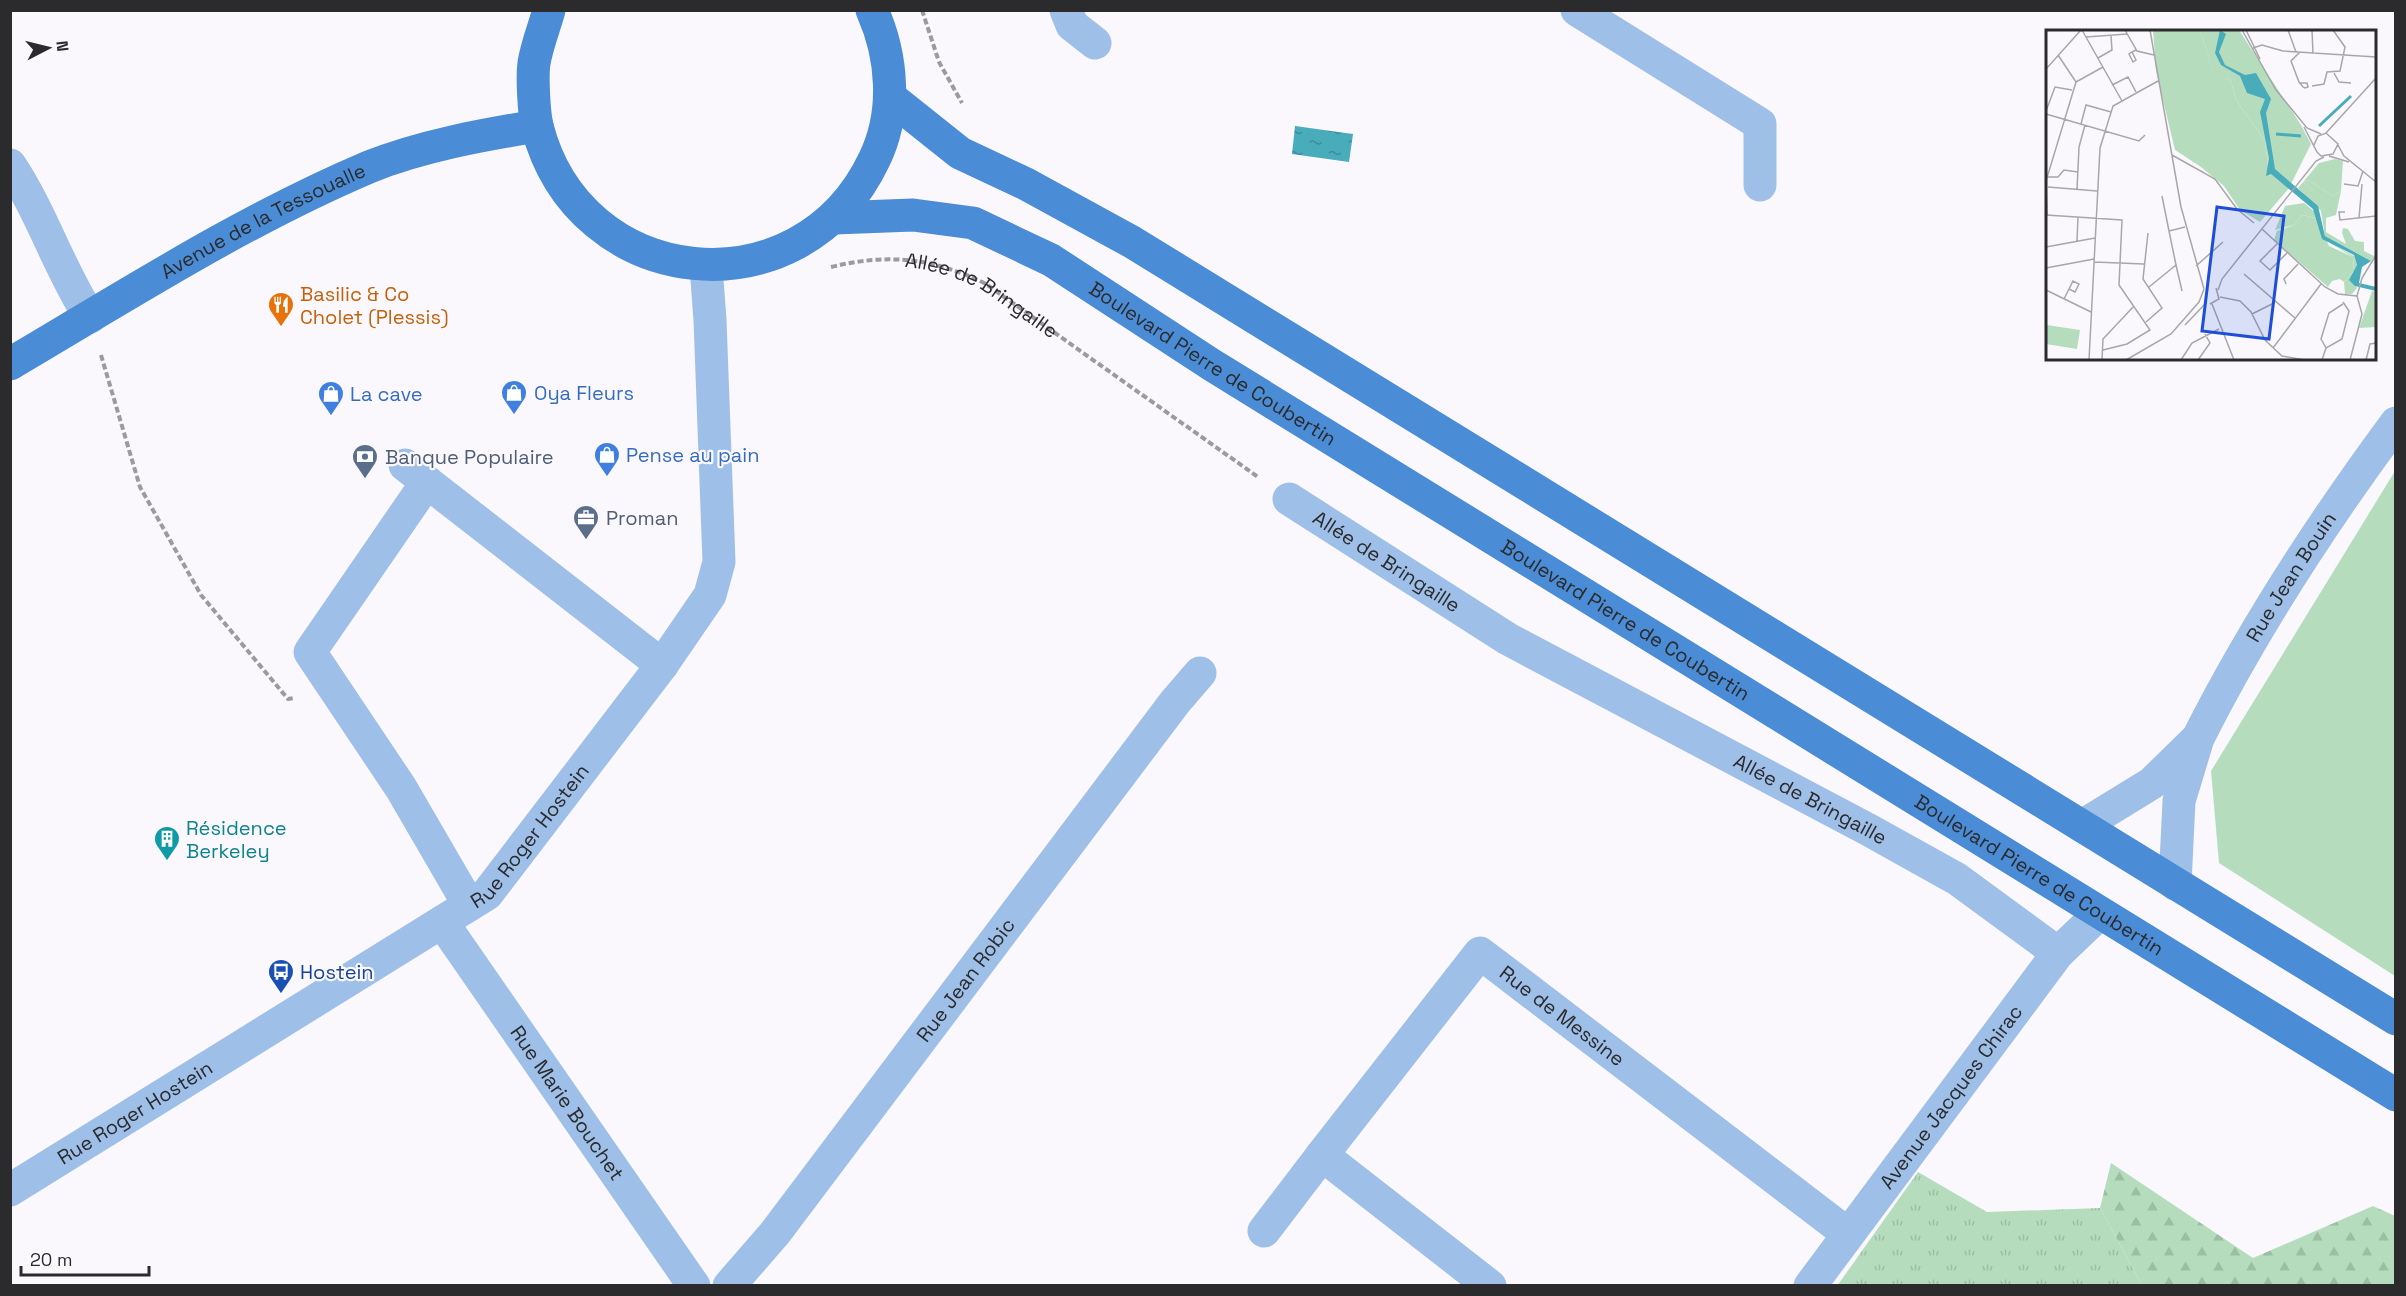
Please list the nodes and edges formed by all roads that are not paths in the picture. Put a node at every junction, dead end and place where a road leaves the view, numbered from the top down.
1 (549, 10) edge
2 (872, 10) edge
3 (1066, 10) edge
4 (1577, 10) edge
5 (1095, 43) dead end
6 (891, 98) junction
7 (537, 126) junction
8 (10, 165) edge
9 (1760, 185) dead end
10 (834, 218) junction
11 (706, 266) junction
12 (90, 317) junction
13 (10, 364) edge
14 (2396, 423) edge
15 (1289, 499) road end
16 (662, 665) junction
17 (1200, 674) dead end
18 (2198, 738) junction
19 (2082, 826) junction
20 (2175, 884) junction
21 (456, 914) junction
22 (2098, 914) junction
23 (2058, 953) junction
24 (2396, 1018) edge
25 (2396, 1095) edge
26 (1322, 1155) junction
27 (10, 1190) edge
28 (1264, 1231) dead end
29 (1848, 1234) junction
30 (694, 1286) edge
31 (729, 1286) edge
32 (1490, 1286) edge
33 (1810, 1286) edge

1 - 7 main road
2 - 6 main road
3 - 5 street
4 - 9 street
6 - 10 main road
6 - 19 main road
7 - 11 main road
7 - 12 main road, Avenue de la Tessoualle
8 - 12 street
10 - 11 main road
10 - 22 main road, Boulevard Pierre de Coubertin
11 - 16 street, Rue Roger Hostein
12 - 13 main road, Avenue de la Tessoualle
14 - 18 street, Rue Jean Bouin
15 - 23 street, Allée de Bringaille
16 - 21 street, Rue Roger Hostein
16 - 21 street, Rue Marie Bouchet
17 - 31 street, Rue Jean Robic
18 - 19 street, Rue Jean Bouin
18 - 20 street, Rue Jean Bouin
19 - 20 main road
20 - 24 main road
21 - 27 street, Rue Roger Hostein
21 - 30 street, Rue Marie Bouchet
22 - 23 street, Avenue Jacques Chirac
22 - 25 main road, Boulevard Pierre de Coubertin
23 - 29 street, Avenue Jacques Chirac
26 - 28 street, Rue de Messine
26 - 29 street, Rue de Messine
26 - 32 street
29 - 33 street, Avenue Jacques Chirac

